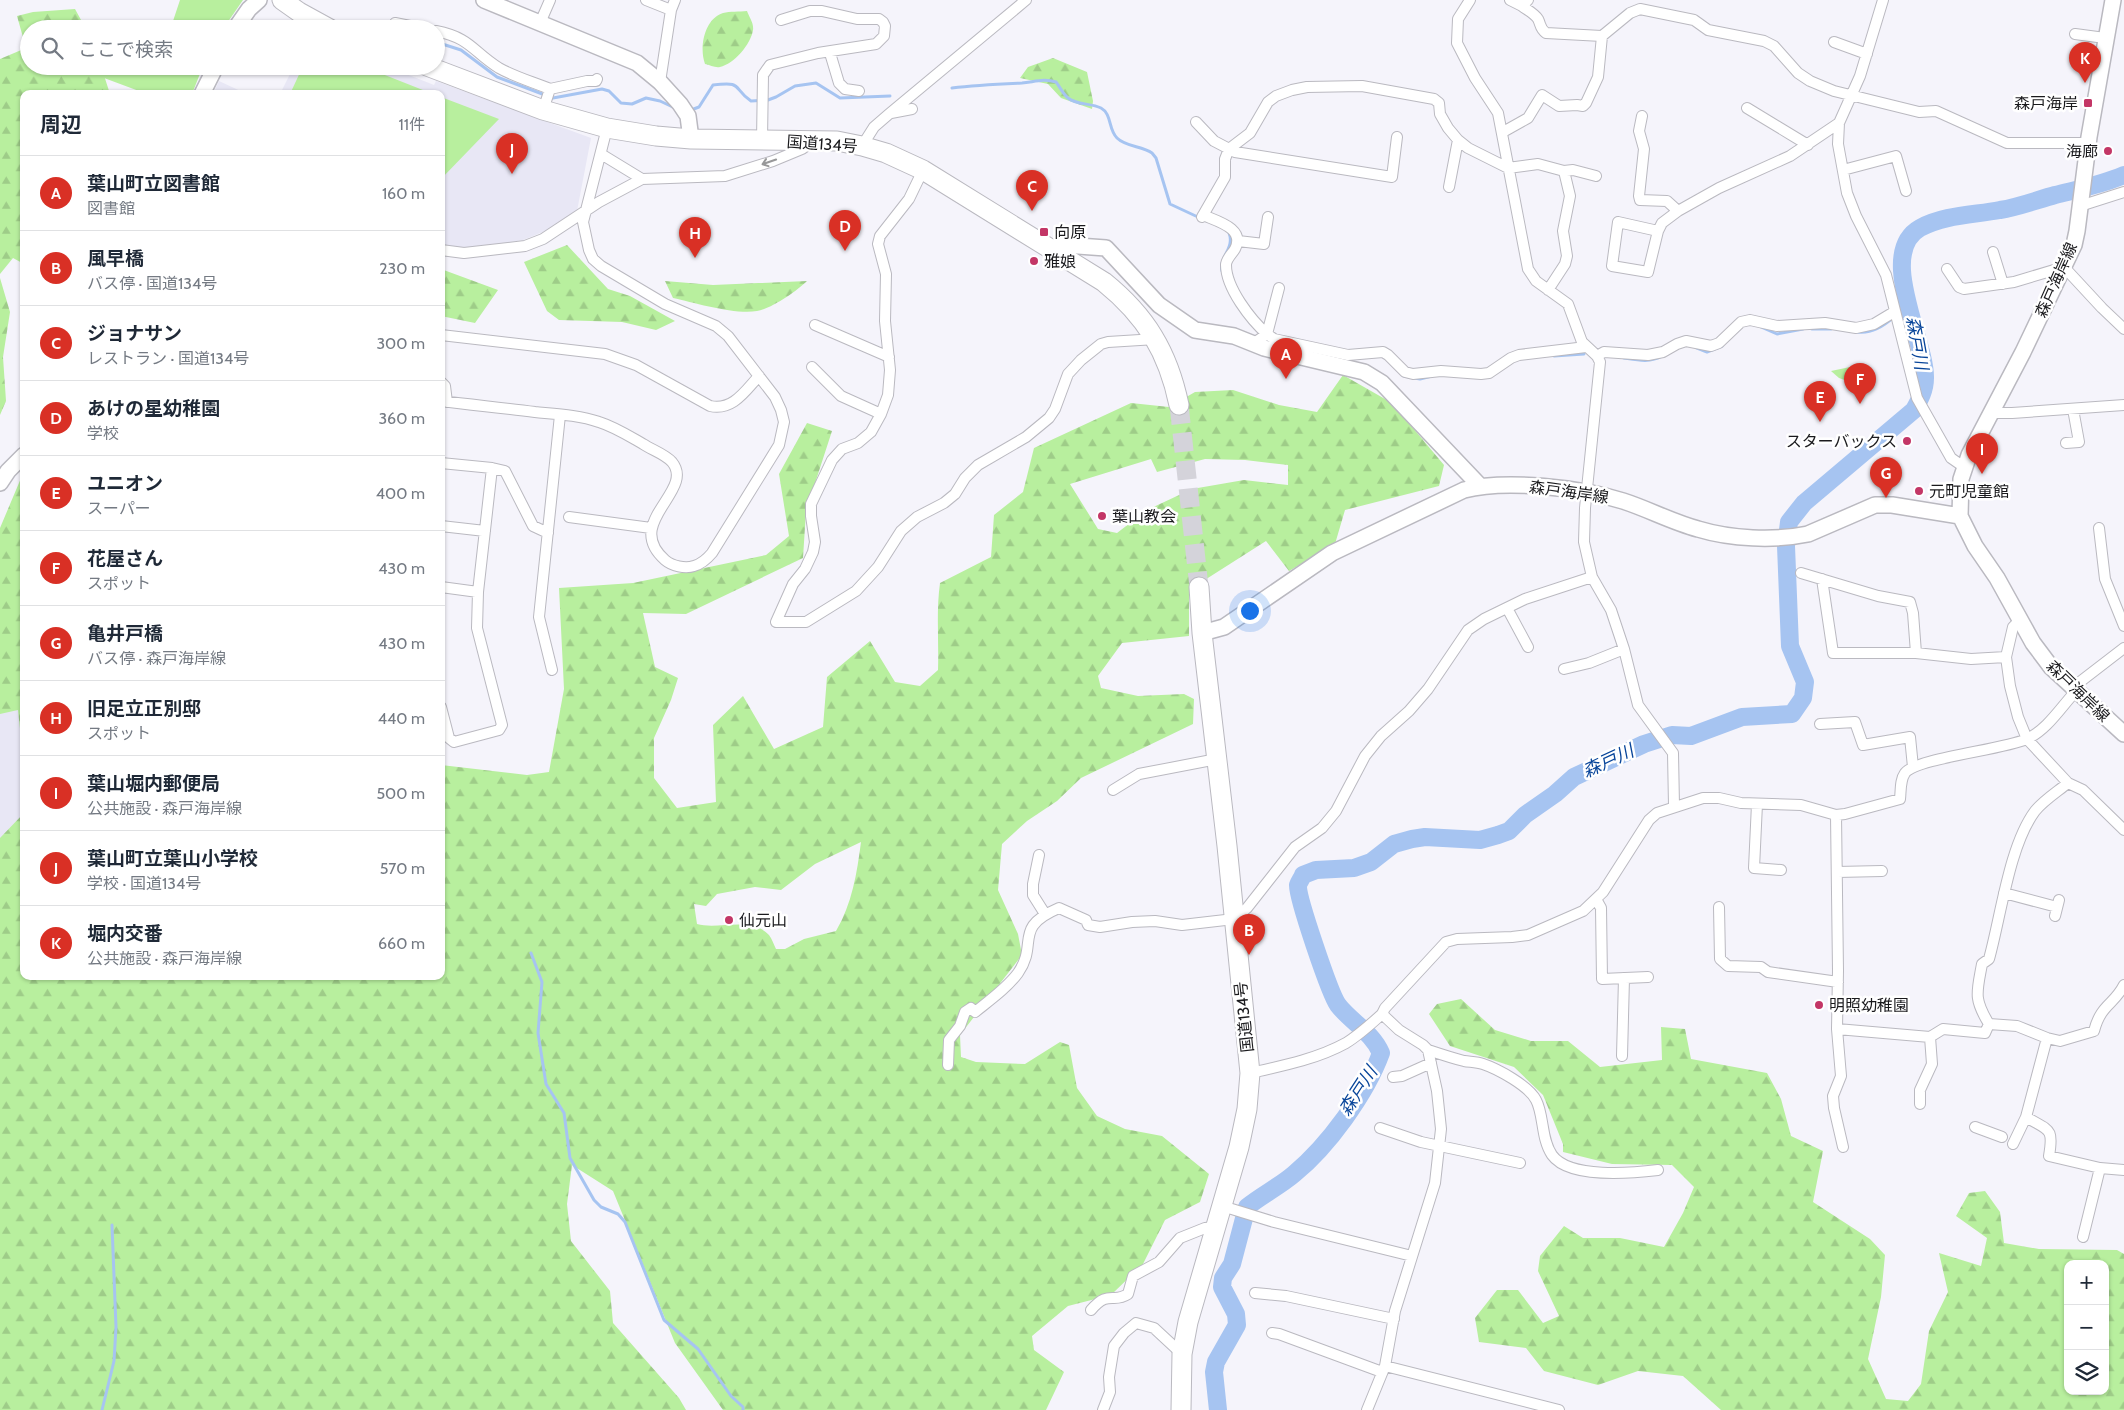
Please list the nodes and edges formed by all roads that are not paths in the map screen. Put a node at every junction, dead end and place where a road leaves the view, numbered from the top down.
1 (259, 0) edge
2 (282, 0) edge
3 (484, 0) edge
4 (550, 0) edge
5 (646, 0) edge
6 (675, 0) edge
7 (1026, 0) edge
8 (1470, 0) edge
9 (1510, 0) edge
10 (1883, 0) edge
11 (2113, 0) edge
12 (1525, 3) edge
13 (671, 10) junction
14 (240, 20) edge
15 (314, 20) edge
16 (781, 20) dead end
17 (540, 23) junction
18 (445, 33) edge
19 (2075, 34) dead end
20 (1602, 36) junction
21 (2105, 38) junction
22 (1834, 42) dead end
23 (830, 53) junction
24 (1867, 54) junction
25 (445, 71) edge
26 (212, 75) edge
27 (597, 80) dead end
28 (660, 82) junction
29 (204, 90) edge
30 (858, 91) dead end
31 (1851, 96) junction
32 (547, 98) junction
33 (1747, 108) dead end
34 (912, 109) dead end
35 (889, 114) junction
36 (1642, 116) dead end
37 (1196, 122) dead end
38 (1839, 123) junction
39 (607, 128) junction
40 (1503, 132) junction
41 (1397, 137) dead end
42 (691, 139) junction
43 (762, 140) junction
44 (1458, 140) junction
45 (812, 141) junction
46 (1808, 145) junction
47 (862, 146) junction
48 (1229, 149) junction
49 (2087, 151) junction
50 (601, 154) junction
51 (1508, 168) junction
52 (923, 170) junction
53 (1843, 170) junction
54 (1564, 171) junction
55 (1596, 176) dead end
56 (642, 179) junction
57 (1449, 187) dead end
58 (1906, 191) dead end
59 (2124, 192) edge
60 (2080, 206) junction
61 (1678, 211) junction
62 (584, 214) junction
63 (1268, 217) dead end
64 (1658, 230) junction
65 (1238, 241) junction
66 (1050, 249) junction
67 (445, 251) edge
68 (1993, 252) dead end
69 (2064, 267) junction
70 (1947, 269) dead end
71 (2003, 284) junction
72 (1279, 288) dead end
73 (1548, 290) junction
74 (1895, 316) junction
75 (815, 325) dead end
76 (2124, 328) edge
77 (445, 335) edge
78 (1261, 338) junction
79 (1156, 339) junction
80 (1586, 347) junction
81 (1597, 356) junction
82 (889, 357) junction
83 (812, 367) dead end
84 (759, 376) junction
85 (445, 402) edge
86 (1179, 404) tunnel mouth
87 (2124, 405) edge
88 (2073, 409) junction
89 (1991, 413) junction
90 (560, 414) junction
91 (881, 414) junction
92 (2066, 443) dead end
93 (20, 459) edge
94 (445, 463) edge
95 (1964, 467) junction
96 (492, 468) junction
97 (0, 483) edge
98 (1480, 486) junction
99 (1586, 492) junction
100 (1960, 516) junction
101 (569, 517) dead end
102 (445, 526) edge
103 (651, 528) junction
104 (2099, 528) dead end
105 (485, 531) junction
106 (548, 533) junction
107 (1801, 573) dead end
108 (1592, 577) junction
109 (1822, 579) junction
110 (1199, 587) tunnel mouth
111 (445, 588) edge
112 (478, 592) junction
113 (1507, 608) junction
114 (2020, 620) junction
115 (2124, 626) edge
116 (1202, 633) junction
117 (1528, 647) dead end
118 (2124, 648) edge
119 (1624, 649) junction
120 (1916, 653) junction
121 (2006, 658) junction
122 (1564, 669) dead end
123 (552, 670) dead end
124 (2074, 689) junction
125 (445, 723) edge
126 (1820, 724) dead end
127 (2124, 734) edge
128 (2027, 739) junction
129 (1217, 760) junction
130 (1912, 767) junction
131 (2068, 783) junction
132 (1113, 790) dead end
133 (1757, 804) junction
134 (1674, 806) junction
135 (1836, 815) junction
136 (2124, 830) edge
137 (1039, 855) dead end
138 (1781, 870) dead end
139 (1882, 871) dead end
140 (1836, 872) junction
141 (2004, 893) junction
142 (1596, 899) junction
143 (1719, 907) dead end
144 (2057, 908) dead end
145 (1044, 914) junction
146 (1234, 919) junction
147 (1648, 977) dead end
148 (1624, 978) junction
149 (1838, 982) junction
150 (2124, 985) edge
151 (1382, 1014) junction
152 (1989, 1024) junction
153 (1837, 1029) junction
154 (1930, 1037) junction
155 (2047, 1038) junction
156 (1428, 1050) junction
157 (1622, 1056) dead end
158 (1431, 1063) junction
159 (948, 1065) dead end
160 (1250, 1073) junction
161 (1393, 1077) dead end
162 (1920, 1104) dead end
163 (2026, 1117) junction
164 (1975, 1127) dead end
165 (1380, 1128) dead end
166 (2002, 1137) dead end
167 (2013, 1144) dead end
168 (1440, 1146) junction
169 (1843, 1147) dead end
170 (1520, 1163) dead end
171 (2100, 1168) junction
172 (1658, 1170) dead end
173 (2124, 1170) edge
174 (1222, 1206) junction
175 (1216, 1227) junction
176 (2083, 1236) dead end
177 (1412, 1256) junction
178 (1255, 1293) dead end
179 (1091, 1310) dead end
180 (1394, 1319) junction
181 (1272, 1333) dead end
182 (1182, 1354) junction
183 (1383, 1369) junction
184 (1516, 1399) junction
185 (1103, 1410) edge
186 (1181, 1410) edge
187 (1367, 1410) edge
188 (1513, 1410) edge
189 (1559, 1410) edge

1 - 14 main road
2 - 15 highway
3 - 17 main road
4 - 17 street
5 - 13 street
6 - 13 street
7 - 35 street
8 - 40 street
9 - 12 street
10 - 24 street
11 - 21 main road, 森戸海岸線
12 - 20 street
13 - 28 street
16 - 23 street
17 - 28 main road
18 - 32 street
19 - 21 street
20 - 31 street
20 - 40 street
21 - 49 main road, 森戸海岸線
22 - 24 street
23 - 30 street
23 - 43 street
24 - 31 street
25 - 32 highway, 国道134号
26 - 29 main road
27 - 32 street
28 - 42 main road
31 - 38 street
31 - 49 street
32 - 39 highway, 国道134号
33 - 46 street
34 - 35 street
35 - 47 street
36 - 61 street
37 - 48 street
38 - 46 street
38 - 53 street
39 - 42 highway, 国道134号
39 - 50 street
40 - 51 street
41 - 48 street
42 - 43 highway, 国道134号
43 - 45 highway, 国道134号
44 - 48 street
44 - 51 street
44 - 57 street
45 - 47 highway, 国道134号
45 -> 56 street
46 - 61 street
47 - 52 highway, 国道134号
48 - 65 street
49 - 60 main road, 森戸海岸線
50 - 56 street
50 - 62 street
51 - 54 street
51 - 73 street
52 - 66 highway, 国道134号
52 - 82 street
53 - 58 street
53 - 74 street
54 - 55 street
54 - 73 street
56 - 62 street
59 - 60 street
60 - 69 main road, 森戸海岸線
61 - 64 street
62 - 67 street
62 - 84 street
63 - 65 street
64 - 64 street
65 - 78 street
66 - 78 main road
66 - 79 highway, 国道134号
68 - 71 street
69 - 71 street
69 - 76 street
69 - 89 main road, 森戸海岸線
70 - 71 street
72 - 78 street
73 - 80 street
74 - 81 street
74 - 95 street
75 - 82 street
77 - 84 street
78 - 80 street
78 - 98 main road
79 - 86 highway, 国道134号
79 - 91 street
80 - 81 street
81 - 99 street
82 - 91 street
83 - 91 street
84 - 103 street
85 - 90 street
87 - 88 street
88 - 89 street
88 - 92 street
89 - 95 main road, 森戸海岸線
90 - 103 street
90 - 106 street
93 - 97 main road
94 - 96 street
95 - 100 main road, 森戸海岸線
96 - 105 street
96 - 106 street
98 - 99 main road, 森戸海岸線
98 - 116 main road, 森戸海岸線
99 - 100 main road, 森戸海岸線
99 - 108 street
100 - 114 main road, 森戸海岸線
101 - 103 street
102 - 105 street
104 - 115 street
105 - 112 street
106 - 123 street
107 - 109 street
108 - 113 street
108 - 119 street
109 - 120 street
109 - 120 street
110 - 116 highway, 国道134号
111 - 112 street
112 - 125 street
113 - 117 street
113 - 146 street
114 - 121 street
114 - 124 main road, 森戸海岸線
116 - 129 highway, 国道134号
118 - 124 street
119 - 122 street
119 - 134 street
120 - 121 street
121 - 128 street
124 - 127 main road, 森戸海岸線
124 - 128 street
126 - 130 street
128 - 130 street
128 - 131 street
129 - 132 street
129 - 146 highway, 国道134号
130 - 135 street
131 - 136 street
131 - 141 street
133 - 134 street
133 - 135 street
133 - 138 street
134 - 142 street
135 - 140 street
137 - 145 street
139 - 140 street
140 - 149 street
141 - 144 street
141 - 152 street
142 - 148 street
142 - 151 street
143 - 149 street
145 - 146 street
145 - 159 street
146 - 160 highway, 国道134号
147 - 148 street
148 - 157 street
149 - 153 street
150 - 155 street
151 - 156 street
151 - 160 street
152 - 154 street
152 - 155 street
153 - 154 street
153 - 169 street
154 - 162 street
155 - 163 street
156 - 158 street
156 - 172 street
158 - 161 street
158 - 168 street
160 - 174 highway, 国道134号
163 - 167 street
163 - 171 street
164 - 166 street
165 - 168 street
168 - 170 street
168 - 177 street
171 - 173 street
171 - 176 street
174 - 175 highway, 国道134号
174 - 177 street
175 - 179 street
175 - 182 highway, 国道134号
177 - 180 street
178 - 180 street
180 - 183 street
181 - 183 street
182 - 185 street
182 - 186 highway, 国道134号
183 - 184 street
183 - 187 street
184 - 188 street
184 - 189 street

